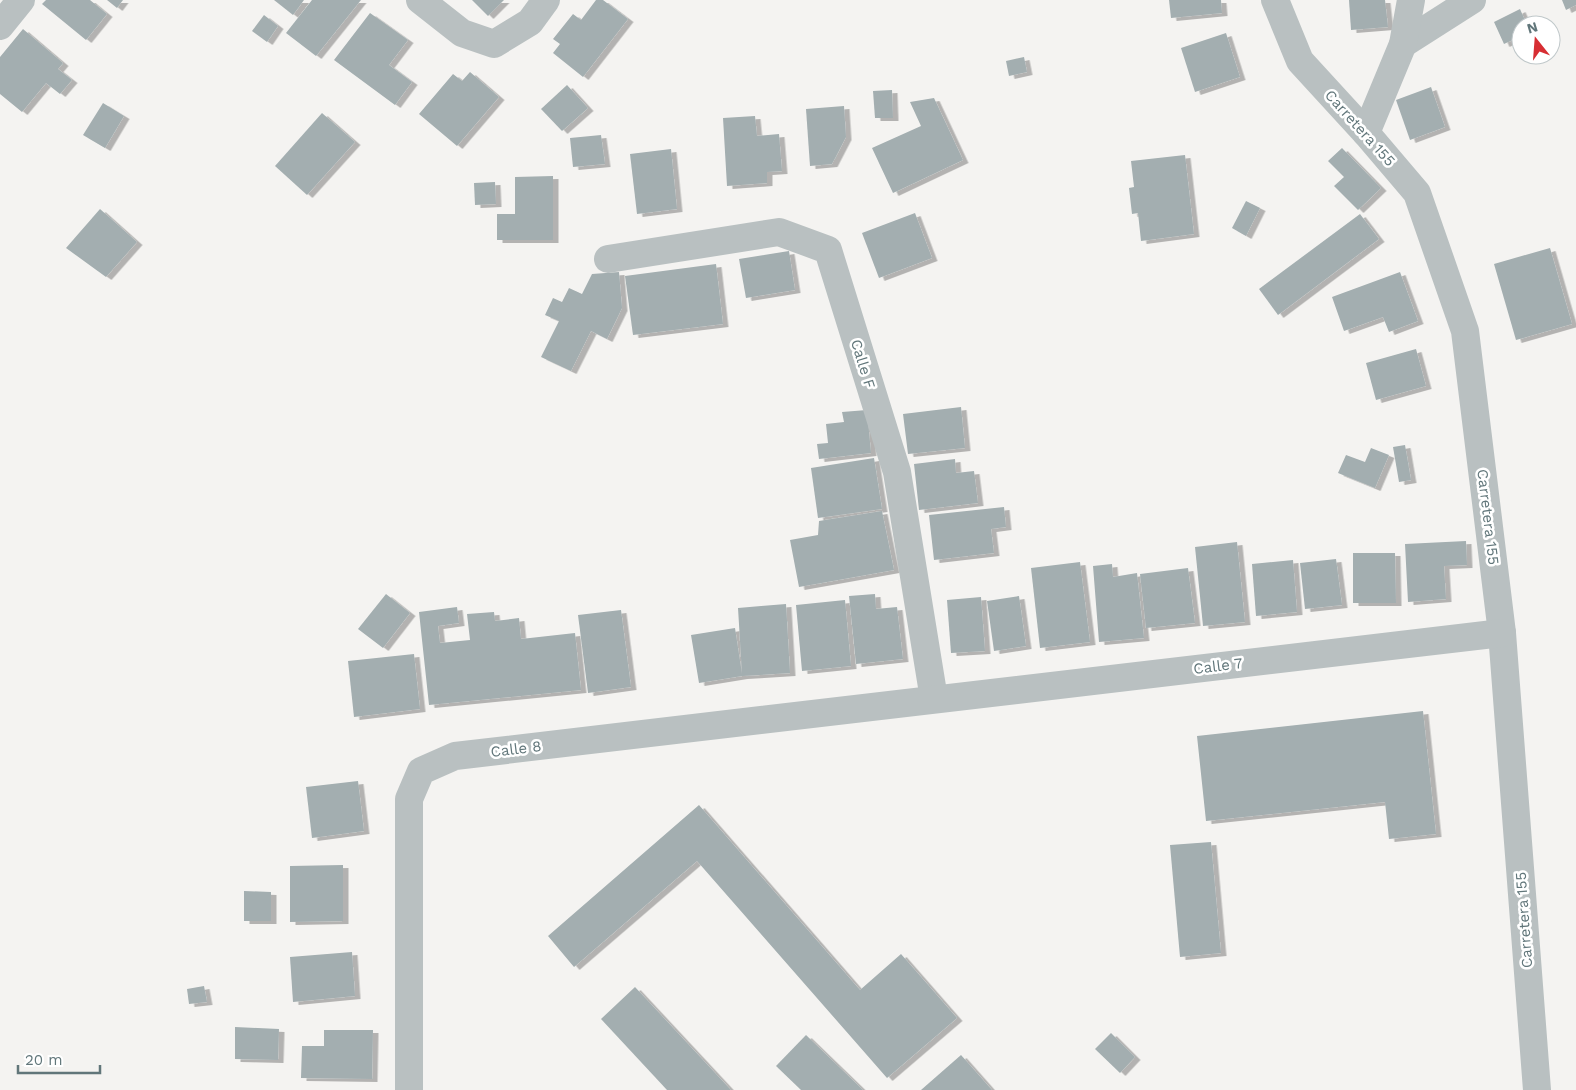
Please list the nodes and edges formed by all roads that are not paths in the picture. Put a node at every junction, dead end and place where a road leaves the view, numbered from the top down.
1 (21, 0) edge
2 (420, 0) edge
3 (546, 0) edge
4 (1276, 0) edge
5 (1411, 0) edge
6 (1472, 0) edge
7 (0, 26) edge
8 (1404, 44) junction
9 (1366, 133) junction
10 (608, 259) dead end
11 (1502, 633) junction
12 (934, 699) junction
13 (409, 1090) edge
14 (1538, 1090) edge

1 - 7 street
2 - 3 street
4 - 9 street, Carretera 155
5 - 8 street
6 - 8 street
8 - 9 street
9 - 11 street, Carretera 155
10 - 12 street, Calle F
11 - 12 street, Calle 7
11 - 14 street, Carretera 155
12 - 13 street, Calle 8

